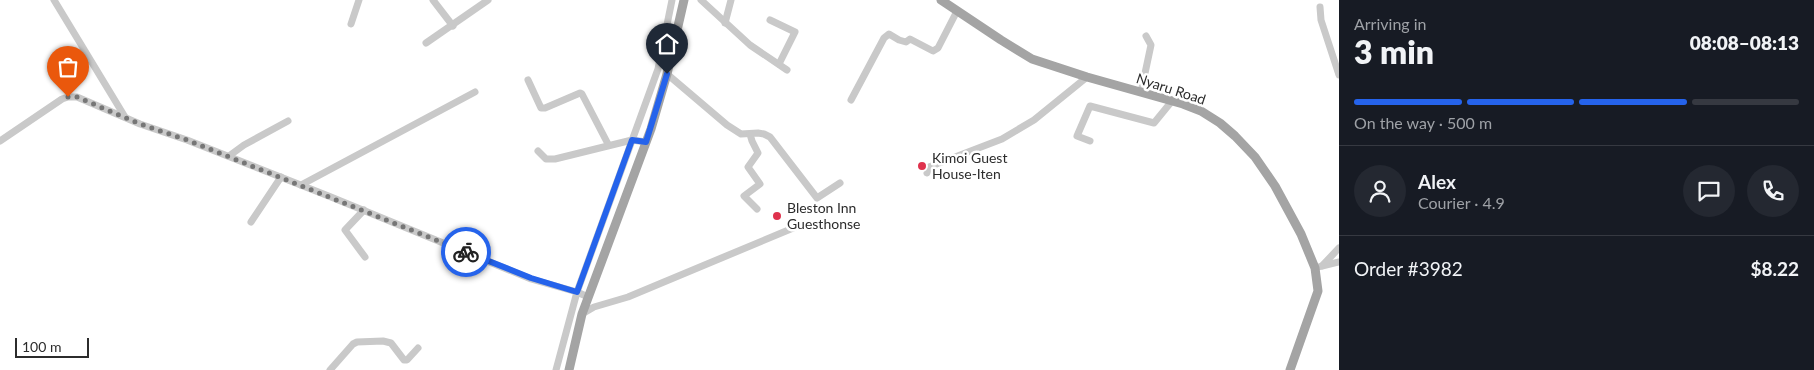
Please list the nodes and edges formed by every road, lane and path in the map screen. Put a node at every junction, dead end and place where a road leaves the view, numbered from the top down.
1 (54, 0) edge
2 (359, 0) edge
3 (433, 0) edge
4 (488, 0) edge
5 (672, 0) edge
6 (684, 0) edge
7 (702, 0) edge
8 (731, 0) edge
9 (941, 0) edge
10 (1320, 7) dead end
11 (957, 11) junction
12 (770, 20) dead end
13 (725, 23) junction
14 (351, 24) dead end
15 (453, 26) junction
16 (1146, 36) dead end
17 (426, 43) dead end
18 (779, 64) junction
19 (787, 70) dead end
20 (667, 74) junction
21 (1339, 74) edge
22 (1087, 77) junction
23 (528, 80) dead end
24 (474, 92) dead end
25 (1141, 92) junction
26 (851, 100) dead end
27 (1172, 101) junction
28 (125, 118) junction
29 (288, 121) dead end
30 (750, 134) junction
31 (632, 140) junction
32 (0, 141) edge
33 (1090, 141) dead end
34 (646, 142) junction
35 (608, 144) junction
36 (538, 151) dead end
37 (229, 156) junction
38 (927, 173) dead end
39 (281, 177) junction
40 (840, 183) dead end
41 (301, 185) junction
42 (364, 210) junction
43 (757, 210) dead end
44 (251, 222) dead end
45 (798, 226) dead end
46 (1339, 248) edge
47 (365, 257) dead end
48 (1339, 262) edge
49 (1319, 267) junction
50 (577, 292) junction
51 (588, 297) junction
52 (582, 314) junction
53 (418, 348) dead end
54 (330, 370) edge
55 (556, 370) edge
56 (569, 370) edge
57 (1290, 370) edge

1 - 28 street
2 - 14 street
3 - 15 street
4 - 15 street
5 - 31 street
6 - 20 main road
7 - 13 street
8 - 13 street
9 - 11 main road, Nyaru Road
10 - 21 street
11 - 22 main road, Nyaru Road
11 - 26 street
12 - 18 street
13 - 18 street
15 - 17 street
16 - 25 street
18 - 19 street
20 - 30 street
20 - 34 main road
22 - 25 main road, Nyaru Road
22 - 38 street
23 - 35 street
24 - 41 street
25 - 27 main road, Nyaru Road
27 - 33 street
27 - 49 main road, Nyaru Road
28 - 32 street
28 - 37 street
29 - 37 street
30 - 40 street
30 - 43 street
31 - 34 street
31 - 35 street
31 - 50 street
34 - 51 main road
35 - 36 street
37 - 39 street
39 - 41 street
39 - 44 street
41 - 42 street
42 - 47 street
42 - 50 street
45 - 52 street
46 - 49 street
48 - 49 street
49 - 57 main road, Nyaru Road
50 - 51 street
50 - 55 street
51 - 52 main road
52 - 56 main road
53 - 54 street

